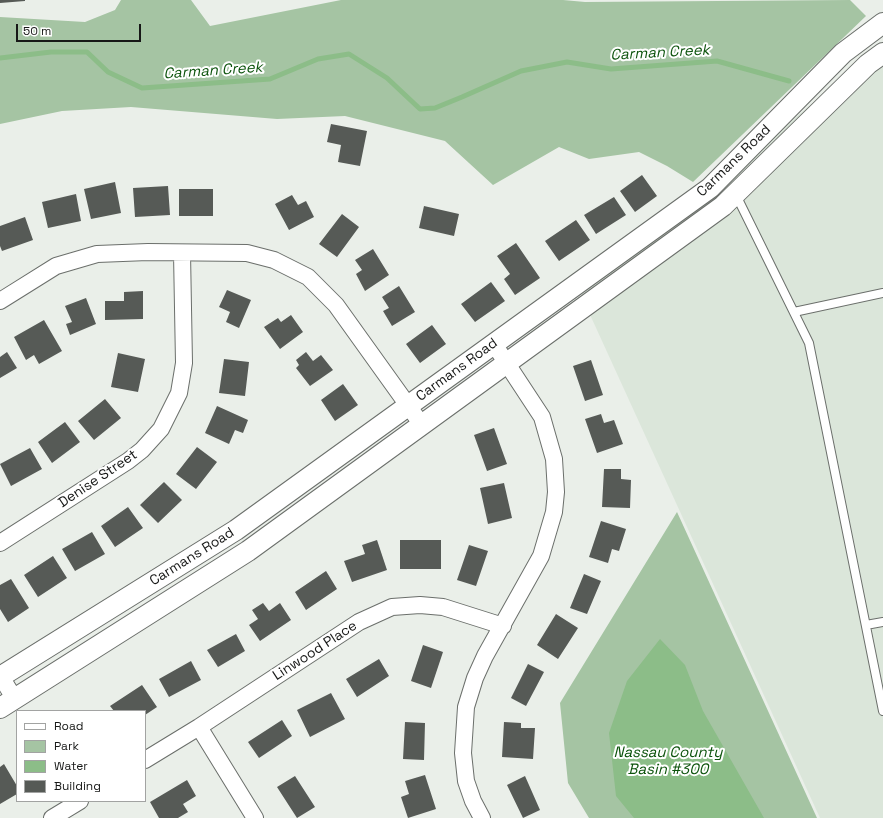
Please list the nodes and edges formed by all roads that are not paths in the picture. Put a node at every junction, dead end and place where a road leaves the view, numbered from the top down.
1 (883, 23) edge
2 (883, 53) edge
3 (736, 194) junction
4 (182, 253) junction
5 (883, 293) edge
6 (0, 301) edge
7 (794, 312) junction
8 (494, 344) junction
9 (506, 364) junction
10 (408, 406) junction
11 (422, 425) junction
12 (0, 543) edge
13 (883, 622) edge
14 (866, 625) junction
15 (503, 626) junction
16 (0, 676) edge
17 (7, 703) edge
18 (883, 711) edge
19 (198, 727) junction
20 (146, 759) edge
21 (78, 802) edge
22 (52, 818) edge
23 (256, 818) edge
24 (482, 818) edge

1 - 8 street, Carmans Road
2 - 3 street, Carmans Road
3 - 7 lane
3 - 9 street, Carmans Road
4 - 6 street
4 - 10 street
4 - 12 street, Denise Street
5 - 7 lane
7 - 14 lane
8 - 9 street
8 - 10 street, Carmans Road
9 - 11 street, Carmans Road
9 - 15 street
10 - 11 street
10 - 16 street, Carmans Road
11 - 17 street, Carmans Road
13 - 14 lane
14 - 18 lane
15 - 19 street, Linwood Place
15 - 24 street
16 - 17 street
19 - 20 street, Linwood Place
19 - 23 street
21 - 22 street

